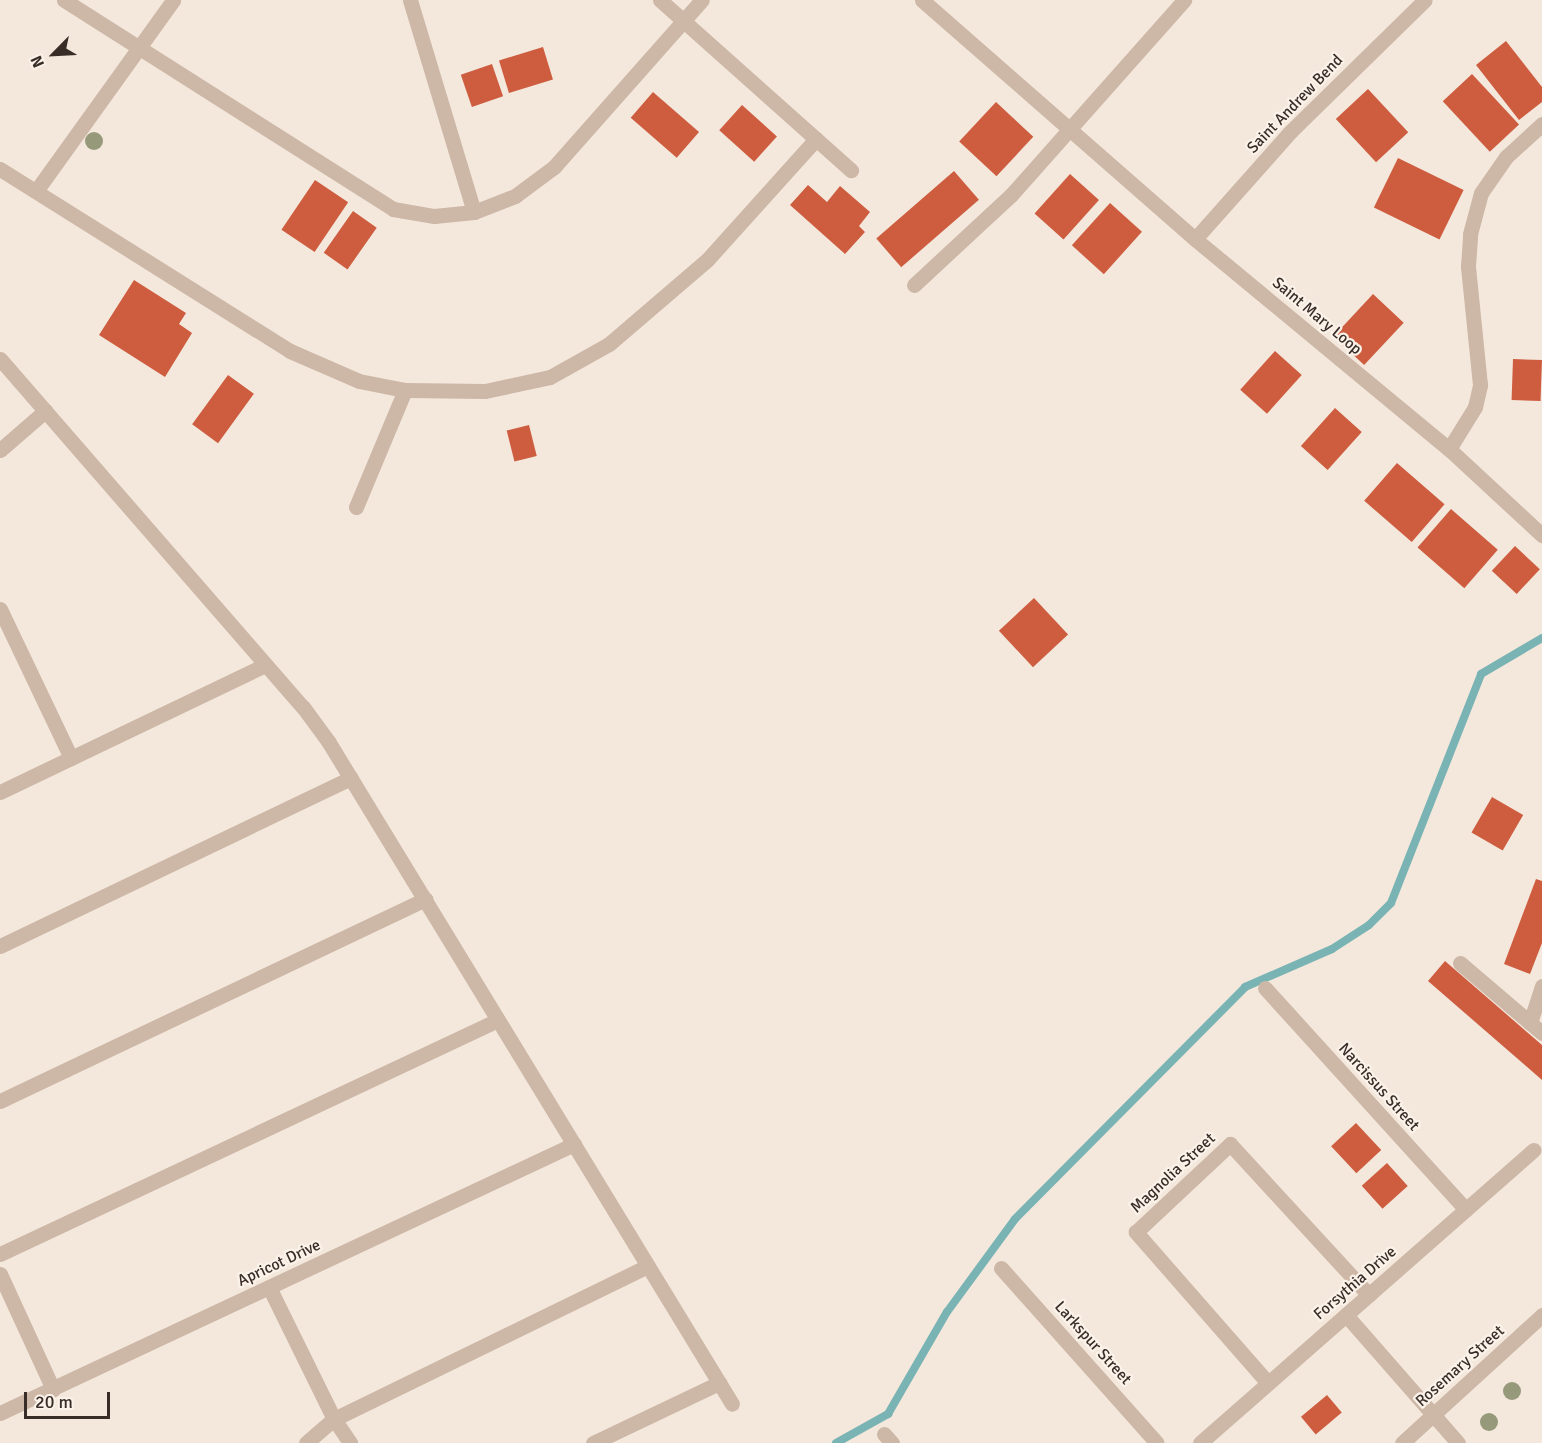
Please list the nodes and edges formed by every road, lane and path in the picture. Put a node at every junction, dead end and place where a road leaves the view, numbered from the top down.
1 (64, 0) edge
2 (173, 0) edge
3 (410, 0) edge
4 (660, 0) edge
5 (702, 0) edge
6 (922, 0) edge
7 (1183, 0) edge
8 (1425, 0) edge
9 (683, 21) junction
10 (139, 48) junction
11 (1542, 124) edge
12 (1068, 126) junction
13 (816, 139) junction
14 (0, 169) edge
15 (851, 170) dead end
16 (36, 191) junction
17 (474, 212) junction
18 (1196, 239) junction
19 (914, 285) dead end
20 (0, 359) edge
21 (405, 390) junction
22 (45, 411) junction
23 (1449, 449) junction
24 (0, 450) edge
25 (356, 507) dead end
26 (1542, 535) edge
27 (0, 609) edge
28 (265, 665) junction
29 (71, 758) junction
30 (351, 778) junction
31 (0, 792) edge
32 (425, 899) junction
33 (0, 946) edge
34 (1460, 963) dead end
35 (1542, 987) edge
36 (1265, 988) dead end
37 (498, 1020) junction
38 (1536, 1028) edge
39 (0, 1101) edge
40 (574, 1144) junction
41 (1533, 1150) dead end
42 (1466, 1210) junction
43 (0, 1254) edge
44 (648, 1266) junction
45 (1001, 1268) dead end
46 (0, 1274) edge
47 (269, 1287) junction
48 (1369, 1295) junction
49 (1346, 1315) junction
50 (1542, 1315) edge
51 (719, 1383) junction
52 (1268, 1383) junction
53 (53, 1389) junction
54 (732, 1404) dead end
55 (0, 1413) edge
56 (1433, 1414) junction
57 (334, 1419) junction
58 (306, 1443) edge
59 (350, 1443) edge
60 (593, 1443) edge
61 (1157, 1443) edge
62 (1200, 1443) edge
63 (1402, 1443) edge
64 (1458, 1443) edge

1 - 10 street
2 - 10 street
3 - 17 street
4 - 9 street
5 - 9 street
6 - 12 street, Saint Mary Loop
7 - 12 street
8 - 18 street, Saint Andrew Bend
9 - 13 street
9 - 17 street
10 - 16 street
10 - 17 street
11 - 23 street
12 - 18 street, Saint Mary Loop
12 - 19 street
13 - 15 street
13 - 21 street
14 - 16 street
16 - 21 street
18 - 23 street, Saint Mary Loop
20 - 22 street
21 - 25 street
22 - 24 street
22 - 28 street
23 - 26 street, Saint Mary Loop
27 - 29 street
28 - 29 street
28 - 30 street
29 - 31 street
30 - 32 street
30 - 33 street
32 - 37 street
32 - 39 street
34 - 38 street
35 - 38 street
36 - 42 street, Narcissus Street
37 - 40 street
37 - 43 street
40 - 44 street
40 - 47 street, Apricot Drive
41 - 42 street, Forsythia Drive
42 - 48 street, Forsythia Drive
44 - 51 street
44 - 57 street
45 - 61 street, Larkspur Street
46 - 53 street
47 - 53 street, Apricot Drive
47 - 57 street
48 - 49 street, Forsythia Drive
48 - 52 street, Magnolia Street
49 - 52 street, Forsythia Drive
49 - 56 street
50 - 56 street, Rosemary Street
51 - 54 street
51 - 60 street
52 - 62 street, Forsythia Drive
53 - 55 street, Apricot Drive
56 - 63 street, Rosemary Street
56 - 64 street
57 - 58 street
57 - 59 street

